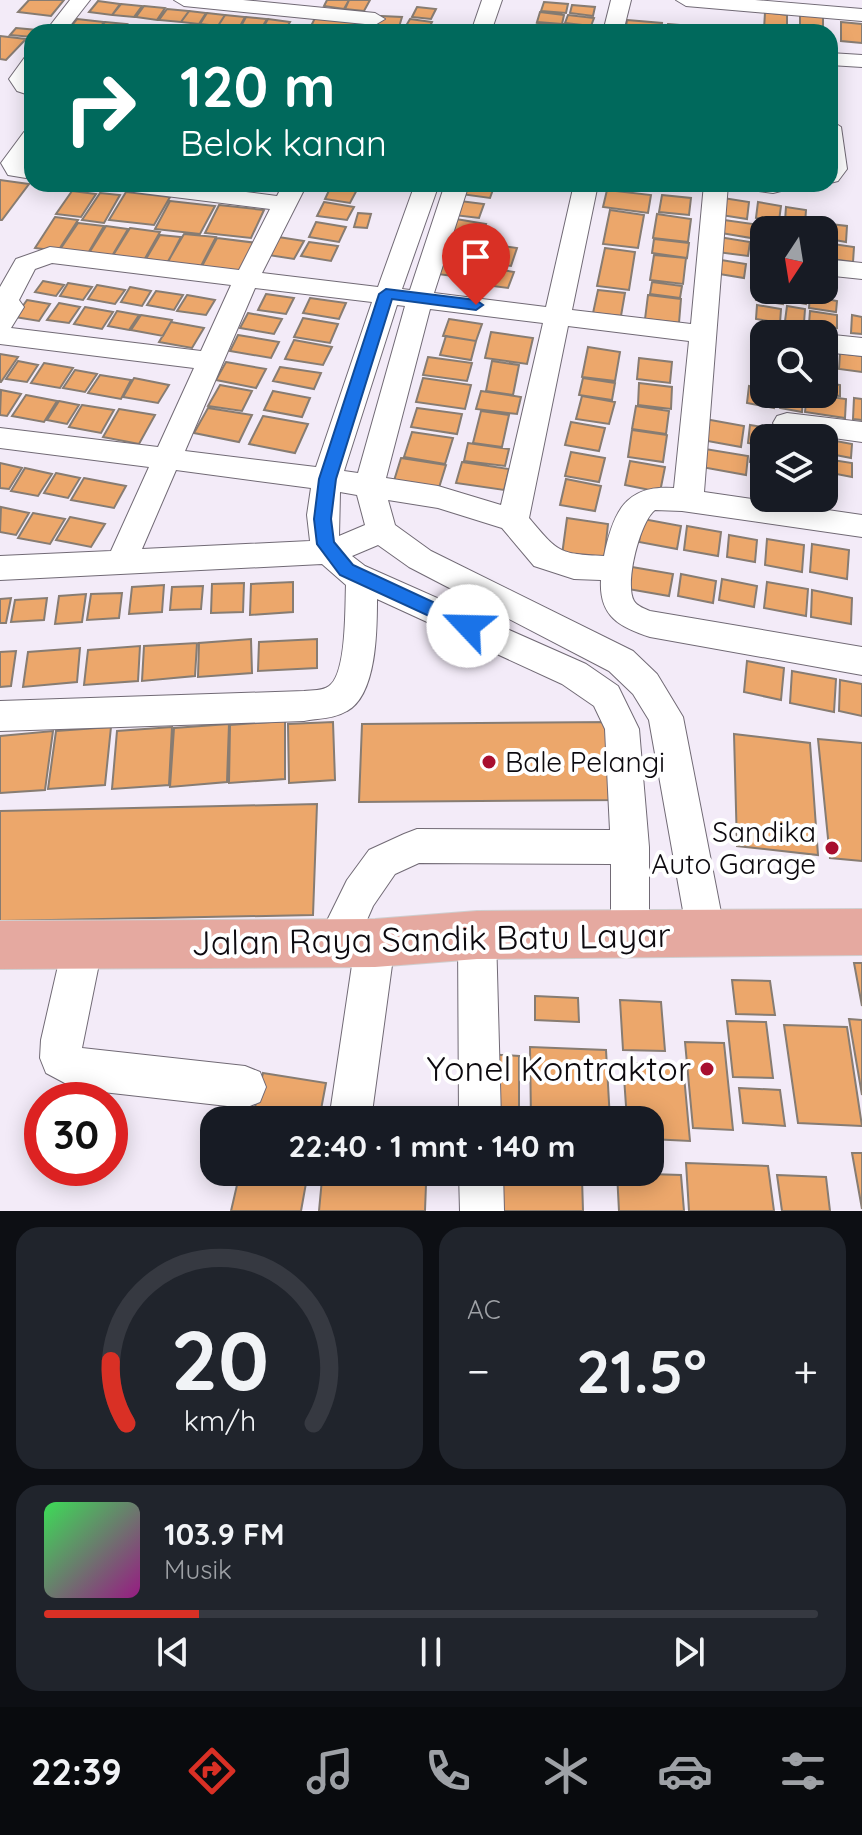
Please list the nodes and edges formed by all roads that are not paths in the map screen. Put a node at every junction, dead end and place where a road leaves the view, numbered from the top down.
1 (80, 0) edge
2 (184, 0) edge
3 (385, 0) edge
4 (492, 0) edge
5 (621, 0) edge
6 (686, 0) edge
7 (862, 15) edge
8 (61, 24) edge
9 (358, 24) edge
10 (373, 24) edge
11 (484, 24) edge
12 (615, 24) edge
13 (838, 60) edge
14 (862, 61) edge
15 (24, 147) edge
16 (24, 171) edge
17 (257, 192) edge
18 (424, 192) edge
19 (454, 192) edge
20 (584, 192) edge
21 (715, 192) edge
22 (290, 194) edge
23 (838, 268) edge
24 (862, 271) edge
25 (246, 280) junction
26 (386, 294) junction
27 (420, 298) junction
28 (559, 316) junction
29 (0, 324) edge
30 (703, 334) junction
31 (0, 335) edge
32 (838, 344) edge
33 (862, 347) edge
34 (212, 361) junction
35 (787, 423) dead end
36 (862, 432) edge
37 (0, 438) edge
38 (166, 459) junction
39 (328, 479) junction
40 (369, 486) junction
41 (688, 501) junction
42 (513, 520) junction
43 (862, 526) edge
44 (382, 531) junction
45 (330, 552) junction
46 (121, 562) junction
47 (0, 568) edge
48 (617, 568) junction
49 (362, 579) junction
50 (621, 661) junction
51 (862, 661) edge
52 (596, 687) junction
53 (0, 716) edge
54 (630, 847) junction
55 (862, 932) edge
56 (706, 933) junction
57 (630, 934) junction
58 (477, 935) junction
59 (356, 943) junction
60 (83, 944) junction
61 (0, 945) edge
62 (245, 1087) dead end
63 (350, 1106) edge
64 (480, 1106) edge
65 (481, 1186) edge
66 (482, 1211) edge

1 - 8 street
2 - 9 street
3 - 10 street
4 - 11 street
5 - 12 street
6 - 7 street
13 - 14 street
15 - 16 street
17 - 22 street
18 - 26 street
19 - 27 street
20 - 28 street
21 - 30 street
22 - 25 street
23 - 24 street
25 - 26 street
25 - 29 street
25 - 34 street
26 - 27 street
26 - 39 street
27 - 28 street
27 - 40 street
28 - 30 street
28 - 42 street
30 - 41 street
31 - 34 street
32 - 33 street
34 - 38 street
35 - 36 street
37 - 38 street
38 - 39 street
38 - 46 street
39 - 40 street
39 - 45 street
40 - 42 street
40 - 44 street
41 - 43 street
41 - 48 street
42 - 48 street
44 - 45 street
44 - 50 street
45 - 46 street
45 - 49 street
46 - 47 street
48 - 51 street
49 - 52 street
49 - 53 street
50 - 52 street
50 - 56 street
52 - 54 street
54 - 57 street
54 - 59 street
55 - 56 main road, Jalan Raya Sandik Batu Layar
56 - 57 main road, Jalan Raya Sandik Batu Layar
57 - 58 main road, Jalan Raya Sandik Batu Layar
58 - 59 main road, Jalan Raya Sandik Batu Layar
58 - 64 street
59 - 60 main road, Jalan Raya Sandik Batu Layar
59 - 63 street
60 - 61 main road, Jalan Raya Sandik Batu Layar
60 - 62 street
65 - 66 street

